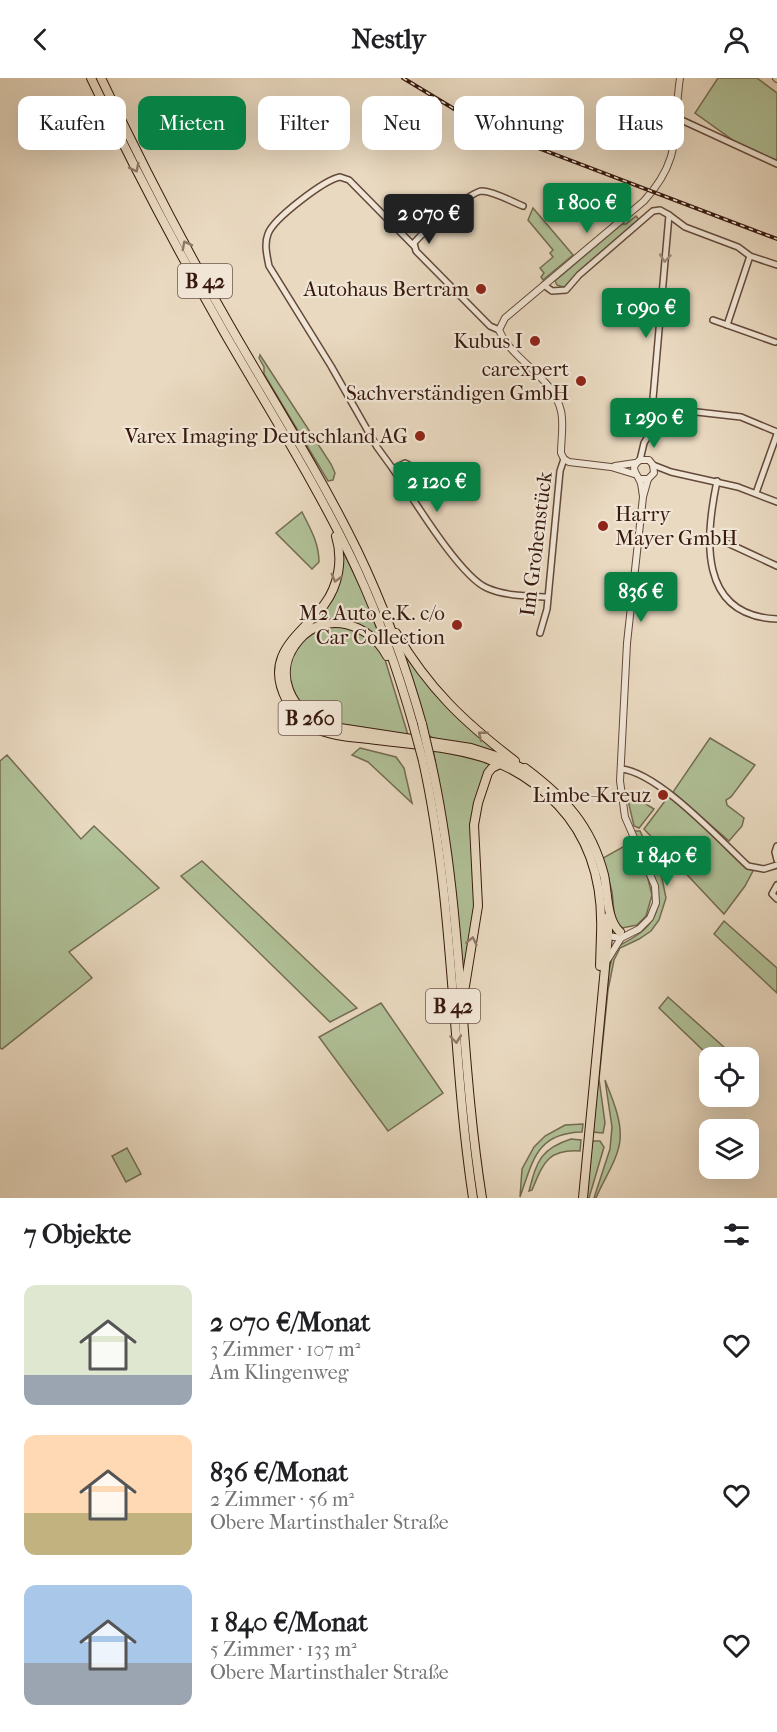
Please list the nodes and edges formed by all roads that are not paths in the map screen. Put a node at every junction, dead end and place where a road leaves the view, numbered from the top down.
1 (91, 78) edge
2 (101, 78) edge
3 (679, 78) edge
4 (678, 96) edge
5 (684, 121) edge
6 (673, 150) edge
7 (777, 164) edge
8 (523, 206) dead end
9 (669, 215) junction
10 (414, 246) junction
11 (750, 256) junction
12 (777, 266) edge
13 (544, 285) junction
14 (713, 320) dead end
15 (727, 325) junction
16 (500, 334) junction
17 (775, 342) dead end
18 (688, 411) dead end
19 (777, 433) edge
20 (564, 459) junction
21 (638, 462) junction
22 (653, 465) junction
23 (611, 467) junction
24 (393, 469) junction
25 (671, 472) junction
26 (637, 476) junction
27 (650, 477) junction
28 (717, 481) junction
29 (316, 482) junction
30 (407, 490) junction
31 (756, 493) junction
32 (643, 497) junction
33 (326, 500) junction
34 (777, 502) edge
35 (710, 538) junction
36 (777, 566) edge
37 (547, 597) junction
38 (382, 606) junction
39 (777, 619) edge
40 (540, 633) dead end
41 (401, 683) junction
42 (418, 724) junction
43 (427, 761) junction
44 (500, 764) junction
45 (621, 769) junction
46 (528, 771) junction
47 (776, 848) edge
48 (777, 862) edge
49 (777, 885) edge
50 (607, 890) junction
51 (777, 899) edge
52 (606, 934) junction
53 (620, 935) junction
54 (605, 968) junction
55 (600, 1008) junction
56 (463, 1019) junction
57 (473, 1198) edge
58 (482, 1198) edge
59 (583, 1198) edge

1 -> 29 main road, B 42
29 -> 2 main road, B 42
3 - 4 street
5 - 7 street
6 - 13 street
8 - 10 street
9 - 11 street
9 - 13 street
9 -> 21 street
10 - 16 street
10 - 24 street
11 - 12 street
11 - 15 street
13 - 16 street
14 - 15 street
15 - 17 street
16 - 20 street
18 - 19 street
19 - 31 street
20 - 23 street
20 - 37 street, Im Grohenstück
21 - 22 street
21 - 23 street
21 - 26 street
22 - 25 street
22 - 27 street
23 - 26 street
24 - 30 street
24 - 30 street
25 - 27 street
25 - 28 street
26 - 27 street
26 - 32 street
27 - 32 street
28 - 31 street
28 - 35 street
29 - 33 main road, B 42
30 - 37 street
31 - 34 street
32 - 45 street
33 - 38 main road, B 42
33 - 41 main road, B 42
33 -> 44 main road, B 260
35 - 36 street
35 - 39 street
37 - 40 street, Im Grohenstück
38 - 42 main road, B 42
46 -> 38 main road
41 - 42 main road, B 42
41 - 46 main road, B 260
42 - 43 main road, B 42, bridge
43 - 56 main road, B 42
43 -> 57 main road, B 42
44 - 52 main road, B 260
56 -> 44 main road
45 - 48 street
45 - 53 street
46 - 50 main road, B 260
47 - 48 street
49 - 51 street
50 - 52 main road, B 260
50 - 53 main road
52 - 53 street
52 - 54 main road, B 260
52 - 55 main road, B 260
53 - 54 street, B 260
54 - 55 main road, B 260
55 - 59 main road, B 260
56 - 58 main road, B 42

